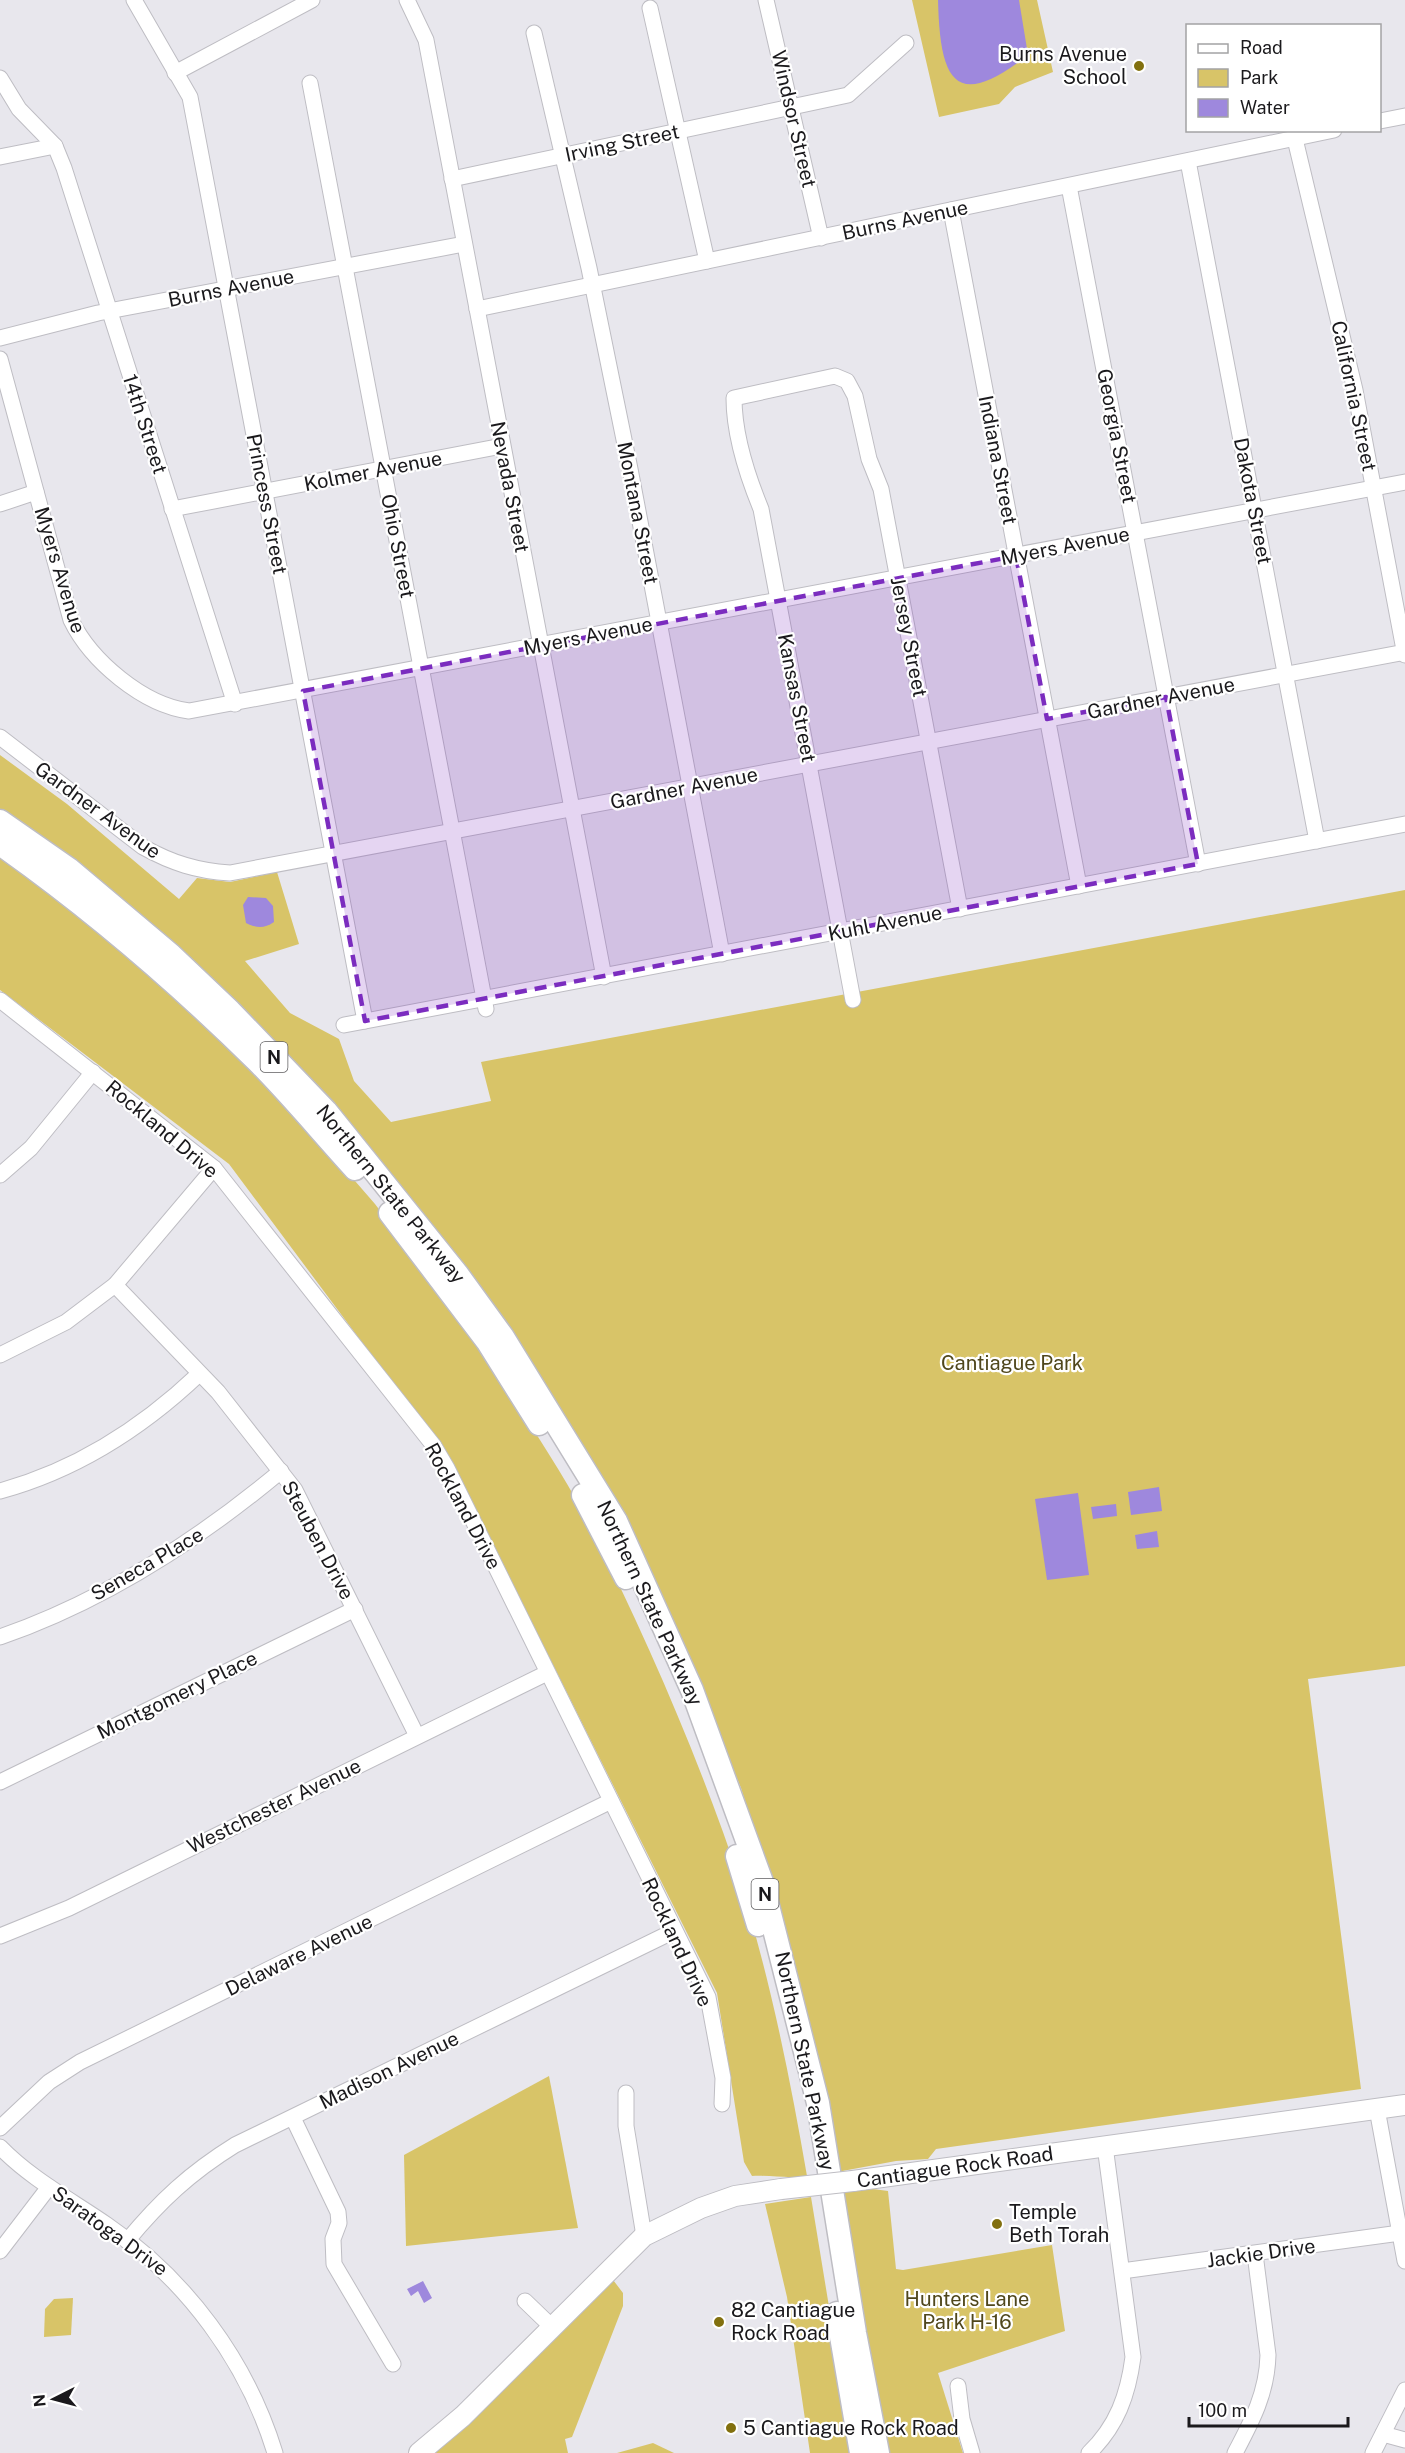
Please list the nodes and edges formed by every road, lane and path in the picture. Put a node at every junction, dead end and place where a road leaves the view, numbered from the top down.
1 (134, 0) edge
2 (312, 0) edge
3 (407, 0) edge
4 (766, 0) edge
5 (650, 8) dead end
6 (534, 33) dead end
7 (906, 43) dead end
8 (175, 73) junction
9 (0, 78) edge
10 (310, 83) dead end
11 (791, 107) junction
12 (1405, 116) edge
13 (1381, 121) edge
14 (677, 131) junction
15 (1325, 132) edge
16 (1295, 139) junction
17 (55, 146) junction
18 (563, 155) junction
19 (0, 157) edge
20 (1188, 161) junction
21 (452, 179) junction
22 (1070, 186) junction
23 (951, 210) junction
24 (820, 238) junction
25 (464, 244) junction
26 (707, 261) junction
27 (345, 266) junction
28 (592, 285) junction
29 (226, 288) junction
30 (477, 309) junction
31 (109, 311) junction
32 (0, 338) edge
33 (0, 359) edge
34 (734, 398) joint
35 (502, 446) junction
36 (384, 468) junction
37 (1405, 482) edge
38 (1374, 488) junction
39 (265, 491) junction
40 (36, 492) junction
41 (0, 504) edge
42 (172, 509) junction
43 (1254, 510) junction
44 (1136, 533) junction
45 (1016, 555) junction
46 (897, 578) junction
47 (778, 601) junction
48 (659, 623) junction
49 (540, 645) junction
50 (1405, 653) edge
51 (421, 668) junction
52 (1285, 675) junction
53 (303, 691) junction
54 (1166, 697) junction
55 (235, 704) junction
56 (1047, 719) junction
57 (0, 737) edge
58 (929, 742) junction
59 (810, 765) junction
60 (691, 787) junction
61 (572, 810) junction
62 (0, 821) edge
63 (1405, 824) edge
64 (453, 833) junction
65 (1317, 841) junction
66 (0, 844) edge
67 (333, 855) junction
68 (1198, 864) junction
69 (1079, 886) junction
70 (960, 909) junction
71 (841, 931) junction
72 (722, 954) junction
73 (603, 976) junction
74 (0, 1000) edge
75 (853, 1000) dead end
76 (485, 1004) junction
77 (365, 1021) junction
78 (344, 1025) dead end
79 (93, 1072) junction
80 (214, 1168) junction
81 (0, 1175) edge
82 (115, 1285) junction
83 (495, 1339) junction
84 (0, 1355) edge
85 (199, 1374) junction
86 (521, 1379) junction
87 (281, 1471) junction
88 (0, 1491) edge
89 (355, 1609) junction
90 (0, 1637) edge
91 (547, 1673) junction
92 (417, 1736) junction
93 (0, 1782) edge
94 (611, 1801) junction
95 (674, 1931) junction
96 (0, 1936) edge
97 (626, 2093) dead end
98 (722, 2104) dead end
99 (1405, 2105) edge
100 (1377, 2109) junction
101 (293, 2118) junction
102 (0, 2128) edge
103 (1105, 2146) junction
104 (0, 2147) edge
105 (49, 2187) junction
106 (1400, 2233) junction
107 (644, 2236) junction
108 (127, 2241) junction
109 (0, 2251) edge
110 (1255, 2254) junction
111 (1405, 2261) edge
112 (1122, 2271) junction
113 (525, 2301) dead end
114 (552, 2327) junction
115 (393, 2364) dead end
116 (958, 2386) dead end
117 (1405, 2390) edge
118 (1383, 2434) junction
119 (1405, 2440) edge
120 (275, 2453) edge
121 (419, 2453) edge
122 (861, 2453) edge
123 (878, 2453) edge
124 (972, 2453) edge
125 (1089, 2453) edge
126 (1235, 2453) edge
127 (1373, 2453) edge

1 - 8 street, Princess Street
2 - 8 street
3 - 21 street, Nevada Street
4 - 11 street, Windsor Street
5 - 14 street
6 - 18 street, Montana Street
7 - 11 street, Irving Street
8 - 29 street, Princess Street
9 - 17 street
10 - 27 street, Ohio Street
11 - 14 street, Irving Street
11 - 24 street, Windsor Street
12 - 13 street
14 - 18 street, Irving Street
14 - 26 street
15 - 16 street, Burns Avenue
16 - 20 street, Burns Avenue
16 - 38 street, California Street
17 - 19 street
17 - 31 street, 14th Street
18 - 21 street, Irving Street
18 - 28 street, Montana Street
20 - 22 street, Burns Avenue
20 - 43 street, Dakota Street
21 - 25 street, Nevada Street
22 - 23 street, Burns Avenue
22 - 44 street, Georgia Street
23 - 24 street, Burns Avenue
23 - 45 street, Indiana Street
24 - 26 street, Burns Avenue
25 - 27 street, Burns Avenue
25 - 30 street, Nevada Street
26 - 28 street, Burns Avenue
27 - 29 street, Burns Avenue
27 - 36 street, Ohio Street
28 - 30 street, Burns Avenue
28 - 48 street, Montana Street
29 - 31 street, Burns Avenue
29 - 39 street, Princess Street
30 - 35 street, Nevada Street
31 - 32 street, Burns Avenue
31 - 42 street, 14th Street
33 - 40 street, Myers Avenue
34 - 46 street, Jersey Street
34 - 47 street, Kansas Street
35 - 36 street, Kolmer Avenue
35 - 49 street, Nevada Street
36 - 39 street, Kolmer Avenue
36 - 51 street, Ohio Street
37 - 38 street, Myers Avenue
38 - 43 street, Myers Avenue
38 - 50 street, California Street
39 - 42 street, Kolmer Avenue
39 - 53 street, Princess Street
40 - 41 street
40 - 55 street, Myers Avenue
42 - 55 street, 14th Street
43 - 44 street, Myers Avenue
43 - 52 street, Dakota Street
44 - 45 street, Myers Avenue
44 - 54 street, Georgia Street
45 - 46 street, Myers Avenue
45 - 56 street, Indiana Street
46 - 47 street, Myers Avenue
46 - 58 street, Jersey Street
47 - 48 street, Myers Avenue
47 - 59 street, Kansas Street
48 - 49 street, Myers Avenue
48 - 60 street, Montana Street
49 - 51 street, Myers Avenue
49 - 61 street, Nevada Street
50 - 52 street, Gardner Avenue
51 - 53 street, Myers Avenue
51 - 64 street, Ohio Street
52 - 54 street, Gardner Avenue
52 - 65 street, Dakota Street
53 - 55 street, Myers Avenue
53 - 67 street, Princess Street
54 - 56 street, Gardner Avenue
54 - 68 street, Georgia Street
56 - 58 street, Gardner Avenue
56 - 69 street, Indiana Street
57 - 67 street, Gardner Avenue
58 - 59 street, Gardner Avenue
58 - 70 street, Jersey Street
59 - 60 street, Gardner Avenue
59 - 71 street, Kansas Street
60 - 61 street, Gardner Avenue
60 - 72 street, Montana Street
61 - 64 street, Gardner Avenue
61 - 73 street, Nevada Street
62 - 83 highway, Northern State Parkway / N
63 - 65 street, Kuhl Avenue
64 - 67 street, Gardner Avenue
64 - 76 street, Ohio Street
65 - 68 street, Kuhl Avenue
66 - 83 highway, Northern State Parkway / N
67 - 77 street, Princess Street
68 - 69 street, Kuhl Avenue
69 - 70 street, Kuhl Avenue
70 - 71 street, Kuhl Avenue
71 - 72 street, Kuhl Avenue
71 - 75 street, Kansas Street
72 - 73 street, Kuhl Avenue
73 - 76 street, Kuhl Avenue
74 - 79 street, Rockland Drive
76 - 77 street, Kuhl Avenue
77 - 78 street, Kuhl Avenue
79 - 80 street, Rockland Drive
79 - 81 street
80 - 82 street
80 - 91 street, Rockland Drive
82 - 84 street
82 - 85 street, Steuben Drive
83 - 86 highway, Northern State Parkway / N
85 - 87 street, Steuben Drive
85 - 88 street
86 - 122 highway, Northern State Parkway / N
86 - 123 highway, Northern State Parkway / N
87 - 89 street, Steuben Drive
87 - 90 street, Seneca Place
89 - 92 street, Steuben Drive
89 - 93 street, Montgomery Place
91 - 92 street, Westchester Avenue
91 - 94 street, Rockland Drive
92 - 96 street, Westchester Avenue
94 - 95 street, Rockland Drive
94 - 102 street, Delaware Avenue
95 - 98 street, Rockland Drive
95 - 101 street, Madison Avenue
97 - 107 street
99 - 100 main road, Cantiague Rock Road
100 - 103 main road, Cantiague Rock Road
100 - 106 street
101 - 108 street, Madison Avenue
101 - 115 street
103 - 107 main road, Cantiague Rock Road, bridge
103 - 112 street
104 - 105 street, Saratoga Drive
105 - 108 street, Saratoga Drive
105 - 109 street
106 - 110 street, Jackie Drive
106 - 111 street
107 - 114 main road, Cantiague Rock Road
108 - 120 street, Saratoga Drive
110 - 112 street, Jackie Drive
110 - 126 street
112 - 125 street
113 - 114 street
114 - 121 main road, Cantiague Rock Road
116 - 124 street
117 - 118 street
118 - 119 street
118 - 127 street

